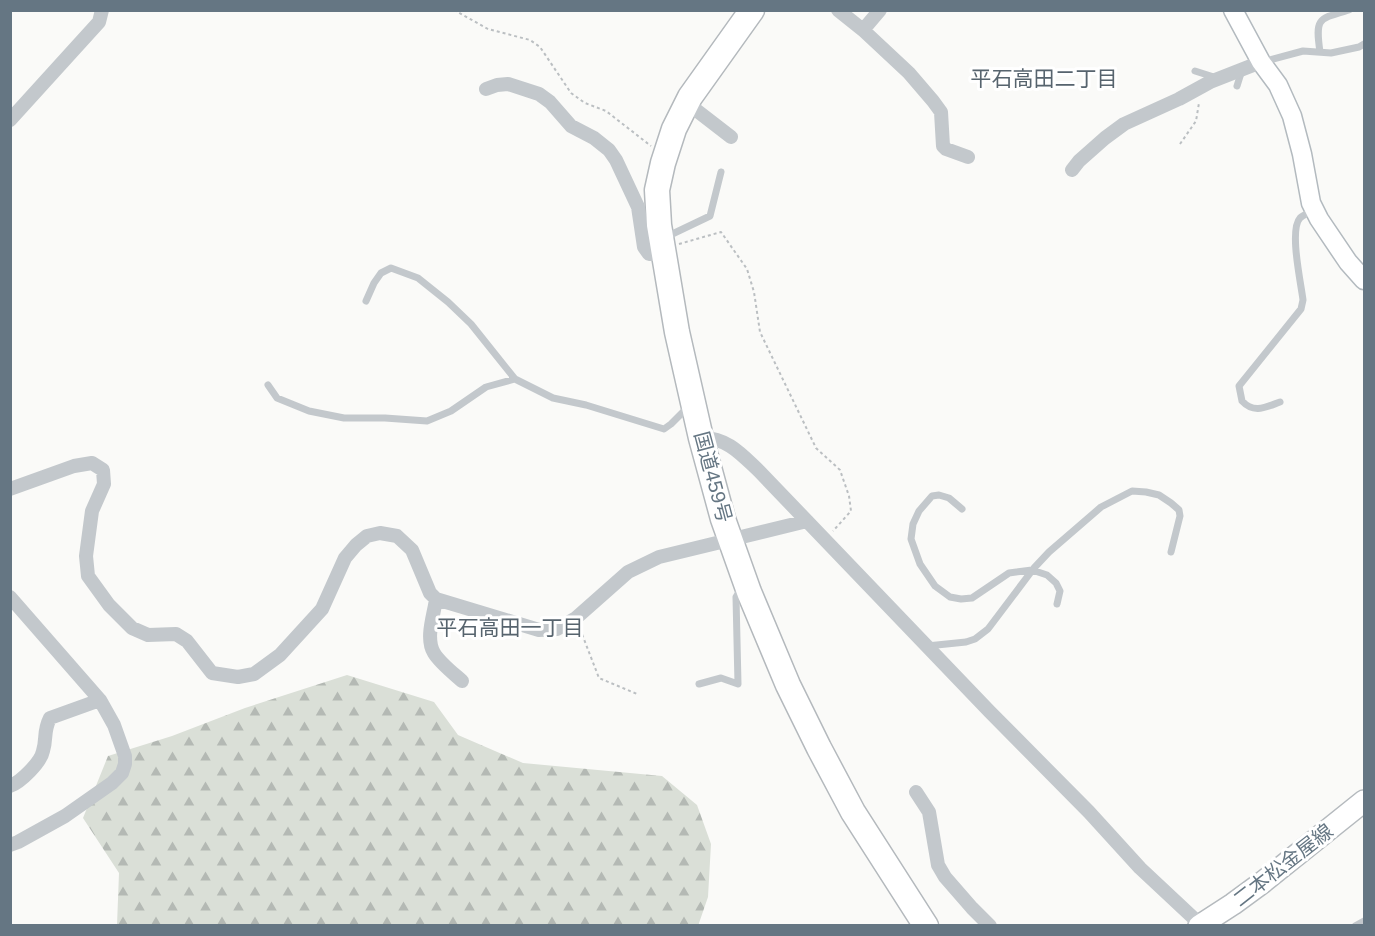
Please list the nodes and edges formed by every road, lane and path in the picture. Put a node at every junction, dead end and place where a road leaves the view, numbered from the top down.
1 (102, 10) edge
2 (454, 10) edge
3 (752, 10) edge
4 (838, 10) edge
5 (880, 10) edge
6 (1233, 10) edge
7 (1349, 10) edge
8 (863, 30) junction
9 (1365, 44) edge
10 (1320, 52) junction
11 (1261, 62) junction
12 (1242, 70) junction
13 (1195, 71) dead end
14 (1220, 78) junction
15 (1203, 86) junction
16 (1237, 86) dead end
17 (486, 89) dead end
18 (687, 103) junction
19 (10, 120) edge
20 (731, 137) dead end
21 (1180, 144) dead end
22 (665, 157) junction
23 (968, 157) dead end
24 (1072, 170) dead end
25 (721, 172) dead end
26 (1314, 209) junction
27 (662, 248) junction
28 (1365, 280) edge
29 (366, 301) dead end
30 (515, 380) junction
31 (268, 385) dead end
32 (693, 402) junction
33 (1280, 402) dead end
34 (701, 438) junction
35 (10, 489) edge
36 (962, 509) dead end
37 (807, 521) junction
38 (730, 540) junction
39 (825, 540) junction
40 (1170, 552) dead end
41 (1032, 570) junction
42 (745, 582) junction
43 (10, 597) edge
44 (436, 600) junction
45 (1057, 604) dead end
46 (576, 618) junction
47 (927, 645) junction
48 (462, 681) dead end
49 (699, 684) dead end
50 (637, 694) dead end
51 (100, 700) junction
52 (10, 786) edge
53 (916, 792) dead end
54 (1363, 806) edge
55 (10, 845) edge
56 (1365, 921) edge
57 (1201, 925) edge
58 (926, 926) edge
59 (990, 926) edge
60 (1355, 926) edge

1 - 19 street
2 - 22 path
3 - 18 highway, 国道459号
4 - 8 street
5 - 8 street
6 - 11 main road
7 - 10 lane
8 - 23 street
9 - 10 lane
10 - 11 lane
11 - 12 street
11 - 26 main road
12 - 14 street
12 - 16 lane
13 - 14 lane
14 - 15 street
15 - 21 path
15 - 24 street
17 - 27 street
18 - 20 street
18 - 22 highway, 国道459号
22 - 27 highway, 国道459号
25 - 27 lane
26 - 28 main road
26 - 33 lane
27 - 32 highway, 国道459号
27 - 39 path
29 - 30 lane
30 - 31 lane
30 - 32 lane
32 - 34 highway, 国道459号
34 - 37 street
34 - 38 highway, 国道459号
35 - 44 street
36 - 41 lane
37 - 38 street
37 - 39 street
38 - 42 highway, 国道459号
38 - 46 street
39 - 47 street
40 - 41 lane
41 - 45 lane
41 - 47 lane
42 - 49 lane
42 - 58 highway, 国道459号
43 - 51 street
44 - 46 street
44 - 48 street
46 - 50 path
47 - 57 street
51 - 52 street
51 - 55 street
53 - 59 street
54 - 57 main road, 二本松金屋線
56 - 60 lane

